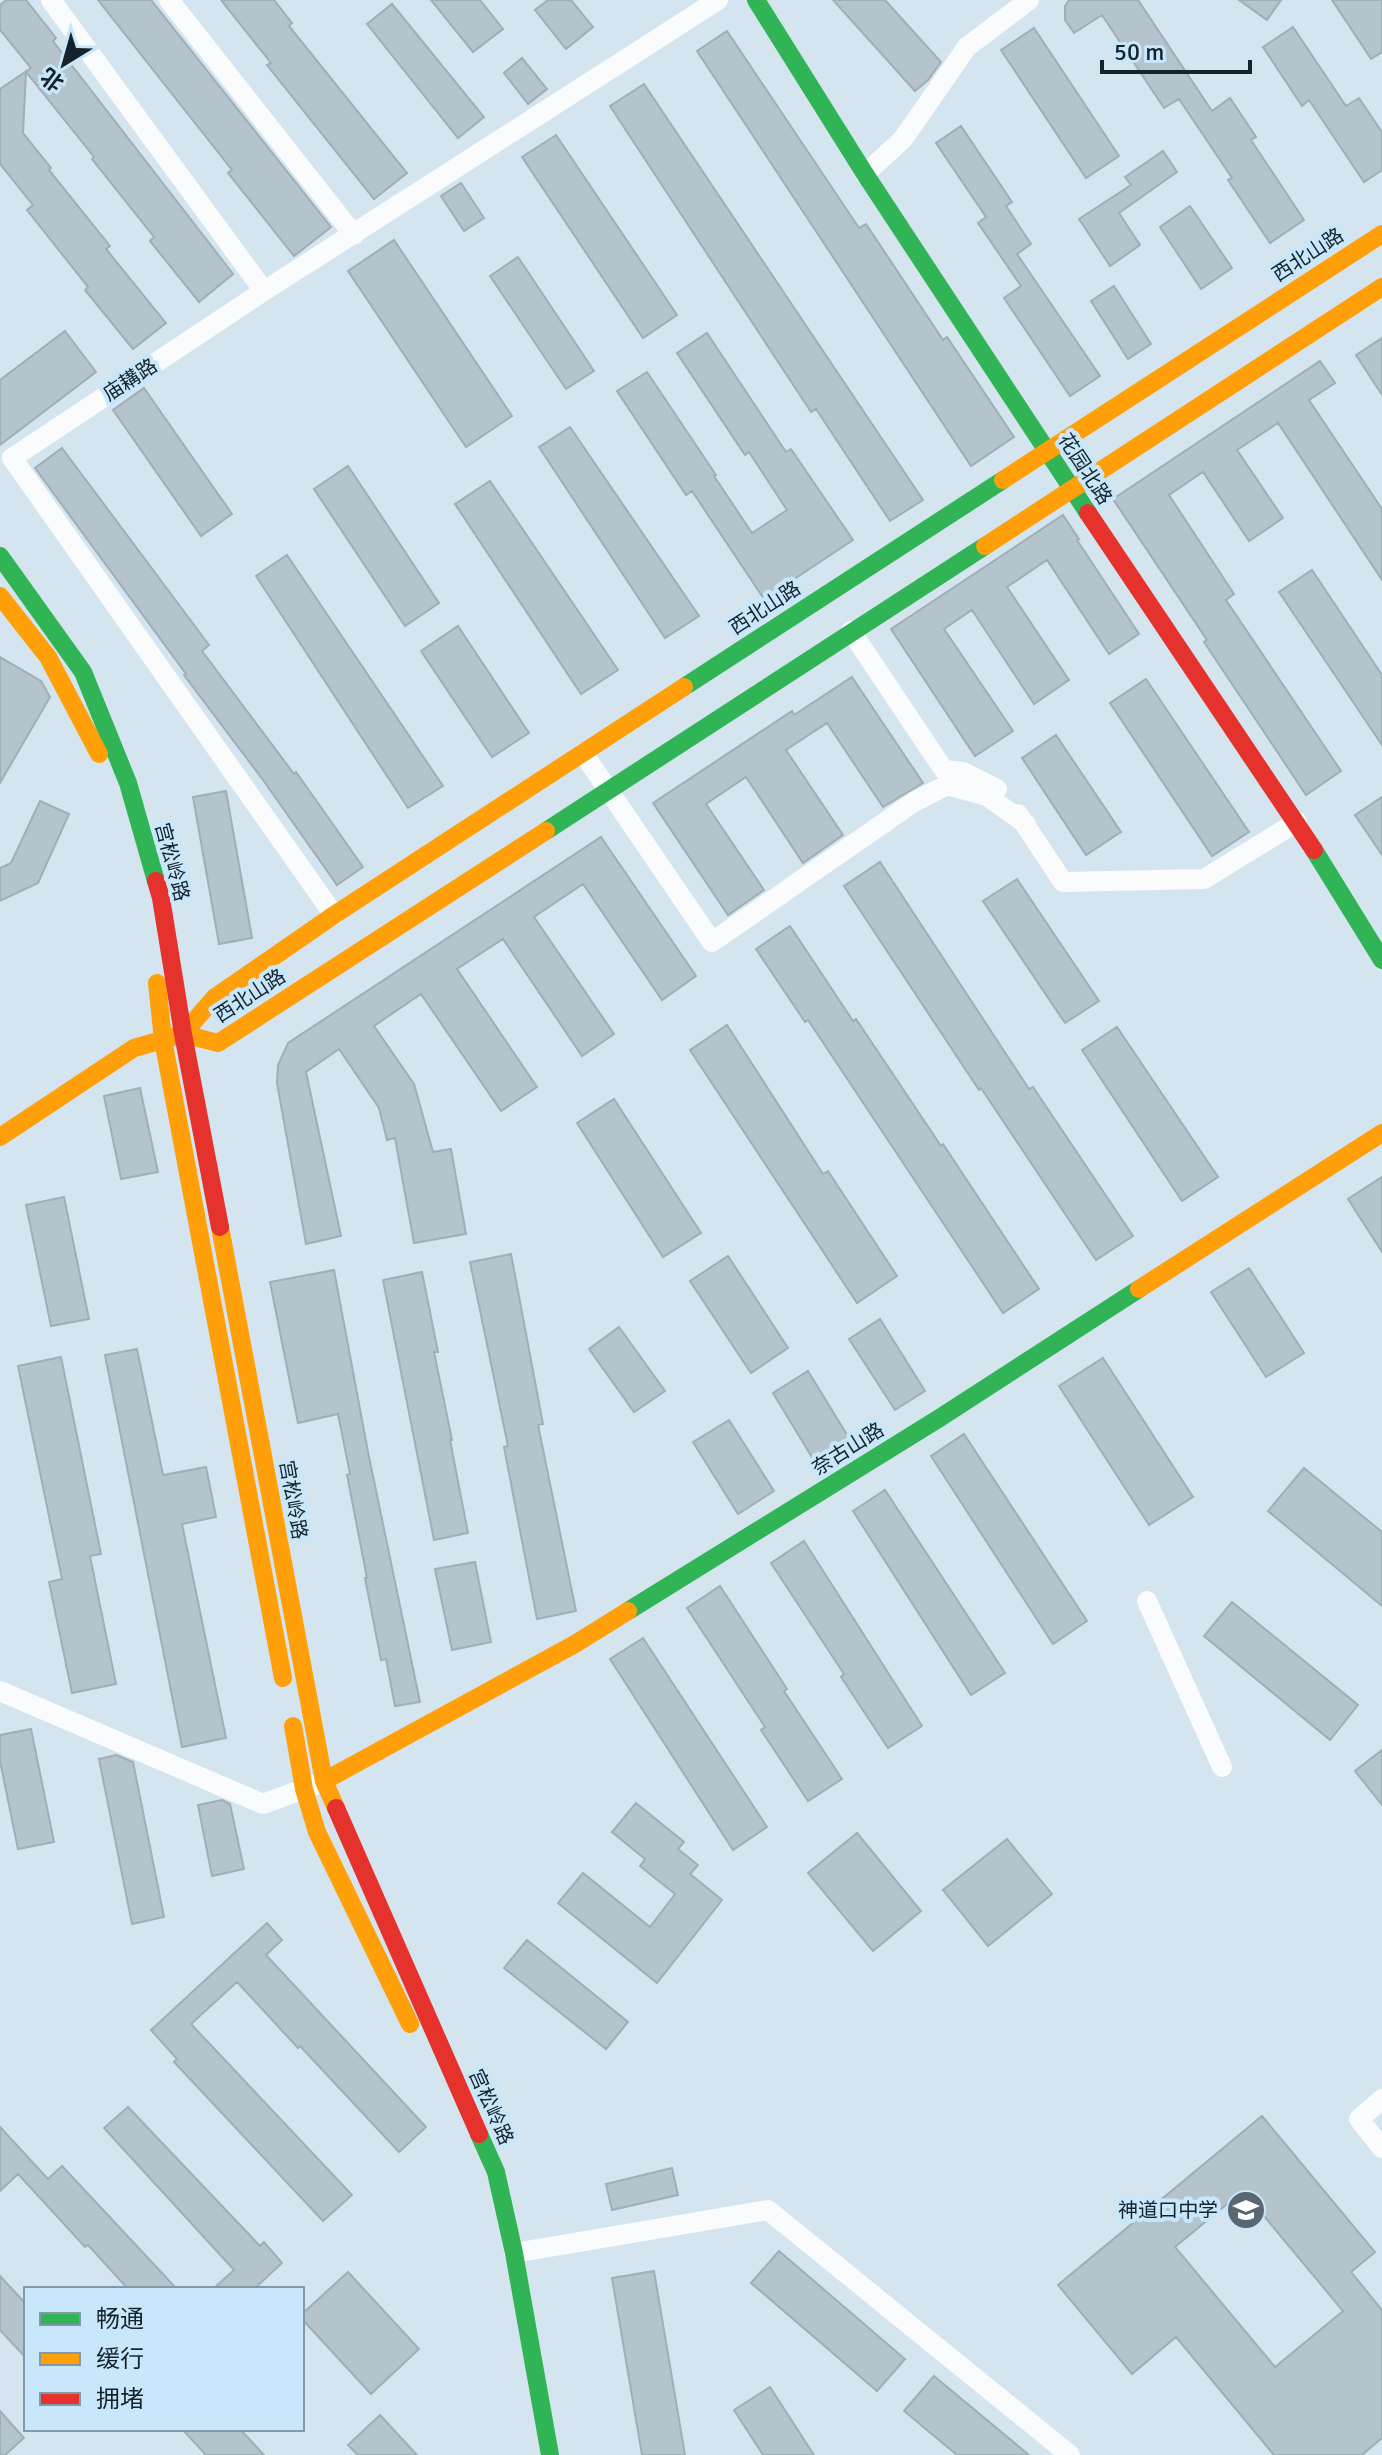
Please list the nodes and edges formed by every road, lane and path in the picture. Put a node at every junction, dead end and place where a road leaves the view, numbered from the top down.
1 (51, 0) edge
2 (169, 0) edge
3 (718, 0) edge
4 (756, 0) edge
5 (1029, 0) edge
6 (865, 174) junction
7 (1382, 234) edge
8 (354, 235) junction
9 (1382, 287) edge
10 (264, 291) junction
11 (1047, 450) junction
12 (1072, 489) junction
13 (0, 556) edge
14 (0, 596) edge
15 (851, 631) junction
16 (583, 753) junction
17 (609, 791) junction
18 (1297, 822) junction
19 (1026, 824) junction
20 (139, 888) dead end
21 (334, 915) junction
22 (1382, 960) edge
23 (153, 964) dead end
24 (183, 1034) junction
25 (163, 1040) junction
26 (1382, 1133) edge
27 (0, 1137) edge
28 (1147, 1601) dead end
29 (0, 1691) edge
30 (1222, 1767) dead end
31 (324, 1781) junction
32 (304, 1789) junction
33 (1382, 2099) edge
34 (1382, 2148) edge
35 (478, 2178) dead end
36 (491, 2233) dead end
37 (514, 2253) junction
38 (524, 2410) dead end
39 (550, 2455) edge
40 (1070, 2455) edge

1 - 10 street
2 - 8 street
3 - 8 street, 庙耩路
4 - 6 main road, 花园北路
5 - 6 street
6 - 11 main road, 花园北路
7 - 11 main road, 西北山路
8 - 10 street, 庙耩路
9 - 12 main road, 西北山路
10 - 21 street, 庙耩路
11 - 12 main road, 花园北路
11 - 16 main road, 西北山路
12 - 15 main road, 西北山路
12 - 18 main road, 花园北路
13 - 24 main road, 宫松岭路
14 - 20 main road
15 - 17 main road, 西北山路
15 - 19 street
16 - 17 street
16 - 21 main road, 西北山路
17 - 19 street
17 - 24 main road, 西北山路
18 - 19 street
18 - 22 main road, 花园北路
21 - 24 main road, 西北山路
23 - 25 main road
24 - 25 main road, 西北山路
24 - 31 main road, 宫松岭路
25 - 27 main road, 西北山路
25 - 32 main road
26 - 31 main road, 奈古山路
28 - 30 street
29 - 32 street
31 - 32 street
31 - 37 main road, 宫松岭路
32 - 35 main road
33 - 34 street
36 - 38 main road
37 - 39 main road, 宫松岭路
37 - 40 street

